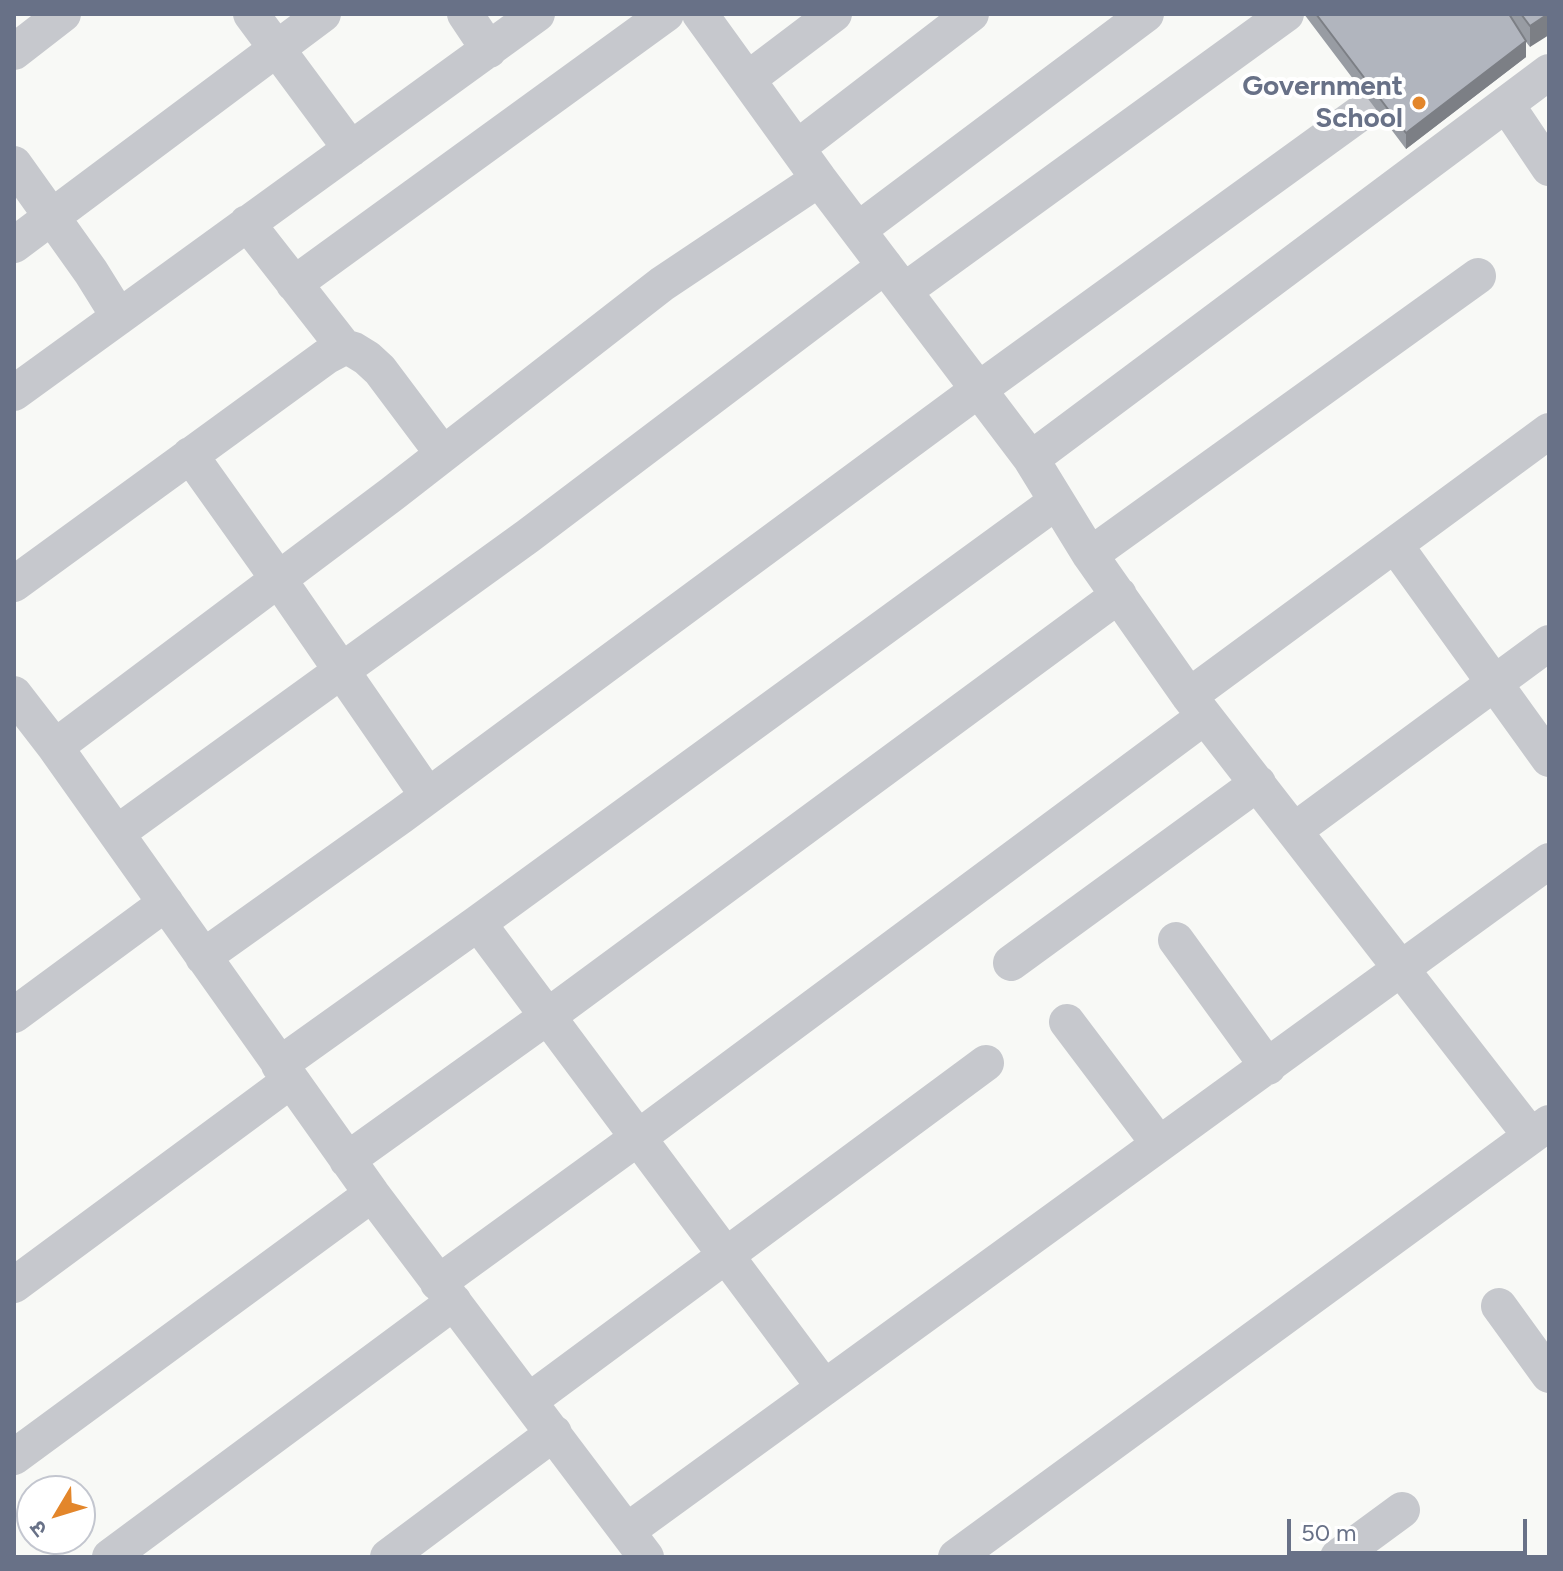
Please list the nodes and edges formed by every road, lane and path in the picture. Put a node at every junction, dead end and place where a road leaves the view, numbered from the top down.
1 (63, 14) edge
2 (251, 14) edge
3 (323, 14) edge
4 (465, 14) edge
5 (537, 14) edge
6 (666, 14) edge
7 (700, 14) edge
8 (834, 14) edge
9 (971, 14) edge
10 (1146, 14) edge
11 (1286, 14) edge
12 (278, 49) junction
13 (489, 50) junction
14 (14, 52) edge
15 (1549, 72) edge
16 (748, 79) junction
17 (1373, 104) edge
18 (1506, 104) junction
19 (798, 147) junction
20 (351, 149) junction
21 (14, 164) edge
22 (1549, 168) edge
23 (819, 179) junction
24 (53, 217) junction
25 (247, 223) junction
26 (858, 230) junction
27 (14, 245) edge
28 (1478, 276) dead end
29 (894, 279) junction
30 (294, 284) junction
31 (119, 317) junction
32 (344, 347) junction
33 (978, 390) junction
34 (14, 393) edge
35 (1549, 431) edge
36 (443, 454) junction
37 (190, 455) junction
38 (1031, 459) junction
39 (1057, 501) junction
40 (1395, 545) junction
41 (1090, 555) junction
42 (279, 580) junction
43 (14, 584) edge
44 (1119, 595) junction
45 (1549, 643) edge
46 (342, 670) junction
47 (1494, 683) junction
48 (18, 706) edge
49 (1196, 706) junction
50 (55, 747) junction
51 (1549, 759) edge
52 (1258, 783) junction
53 (428, 796) junction
54 (1295, 830) junction
55 (117, 833) junction
56 (1549, 861) edge
57 (166, 903) junction
58 (478, 923) junction
59 (1176, 940) dead end
60 (203, 957) junction
61 (1011, 963) dead end
62 (1402, 968) junction
63 (14, 1015) edge
64 (548, 1016) junction
65 (1067, 1022) dead end
66 (986, 1063) dead end
67 (1268, 1067) junction
68 (285, 1073) junction
69 (1540, 1129) edge
70 (639, 1137) junction
71 (1159, 1144) junction
72 (347, 1160) junction
73 (372, 1194) junction
74 (727, 1256) junction
75 (14, 1285) edge
76 (446, 1293) junction
77 (1499, 1306) dead end
78 (1549, 1375) edge
79 (824, 1387) junction
80 (529, 1401) junction
81 (554, 1433) junction
82 (14, 1457) edge
83 (1402, 1510) dead end
84 (639, 1550) edge
85 (110, 1557) edge
86 (388, 1557) edge
87 (956, 1557) edge
88 (1338, 1557) edge

1 - 14 street
2 - 12 street
3 - 12 street
4 - 13 street
5 - 13 street
6 - 30 street
7 - 16 street
8 - 16 street
9 - 19 street
10 - 26 street
11 - 29 street
12 - 20 street
12 - 24 street
13 - 20 street
15 - 18 street
16 - 19 street
17 - 33 street
18 - 22 street
18 - 38 street
19 - 23 street
20 - 25 street
21 - 24 street
23 - 26 street
23 - 36 street
24 - 27 street
24 - 31 street
25 - 30 street
25 - 31 street
26 - 29 street
28 - 41 street
29 - 33 street
29 - 46 street
30 - 32 street
31 - 34 street
32 - 36 street
32 - 37 street
33 - 38 street
33 - 53 street
35 - 40 street
36 - 42 street
37 - 42 street
37 - 43 street
38 - 39 street
39 - 41 street
39 - 58 street
40 - 47 street
40 - 49 street
41 - 44 street
42 - 46 street
42 - 50 street
44 - 49 street
44 - 64 street
45 - 47 street
46 - 53 street
46 - 55 street
47 - 51 street
47 - 54 street
48 - 50 street
49 - 52 street
49 - 70 street
50 - 55 street
52 - 54 street
52 - 61 street
53 - 60 street
54 - 62 street
55 - 57 street
56 - 62 street
57 - 60 street
57 - 63 street
58 - 64 street
58 - 68 street
59 - 67 street
60 - 68 street
62 - 67 street
62 - 69 street
64 - 70 street
64 - 72 street
65 - 71 street
66 - 74 street
67 - 71 street
68 - 72 street
68 - 75 street
69 - 87 street
70 - 74 street
70 - 76 street
71 - 79 street
72 - 73 street
73 - 76 street
73 - 82 street
74 - 79 street
74 - 80 street
76 - 80 street
76 - 85 street
77 - 78 street
79 - 84 street
80 - 81 street
81 - 84 street
81 - 86 street
83 - 88 street

